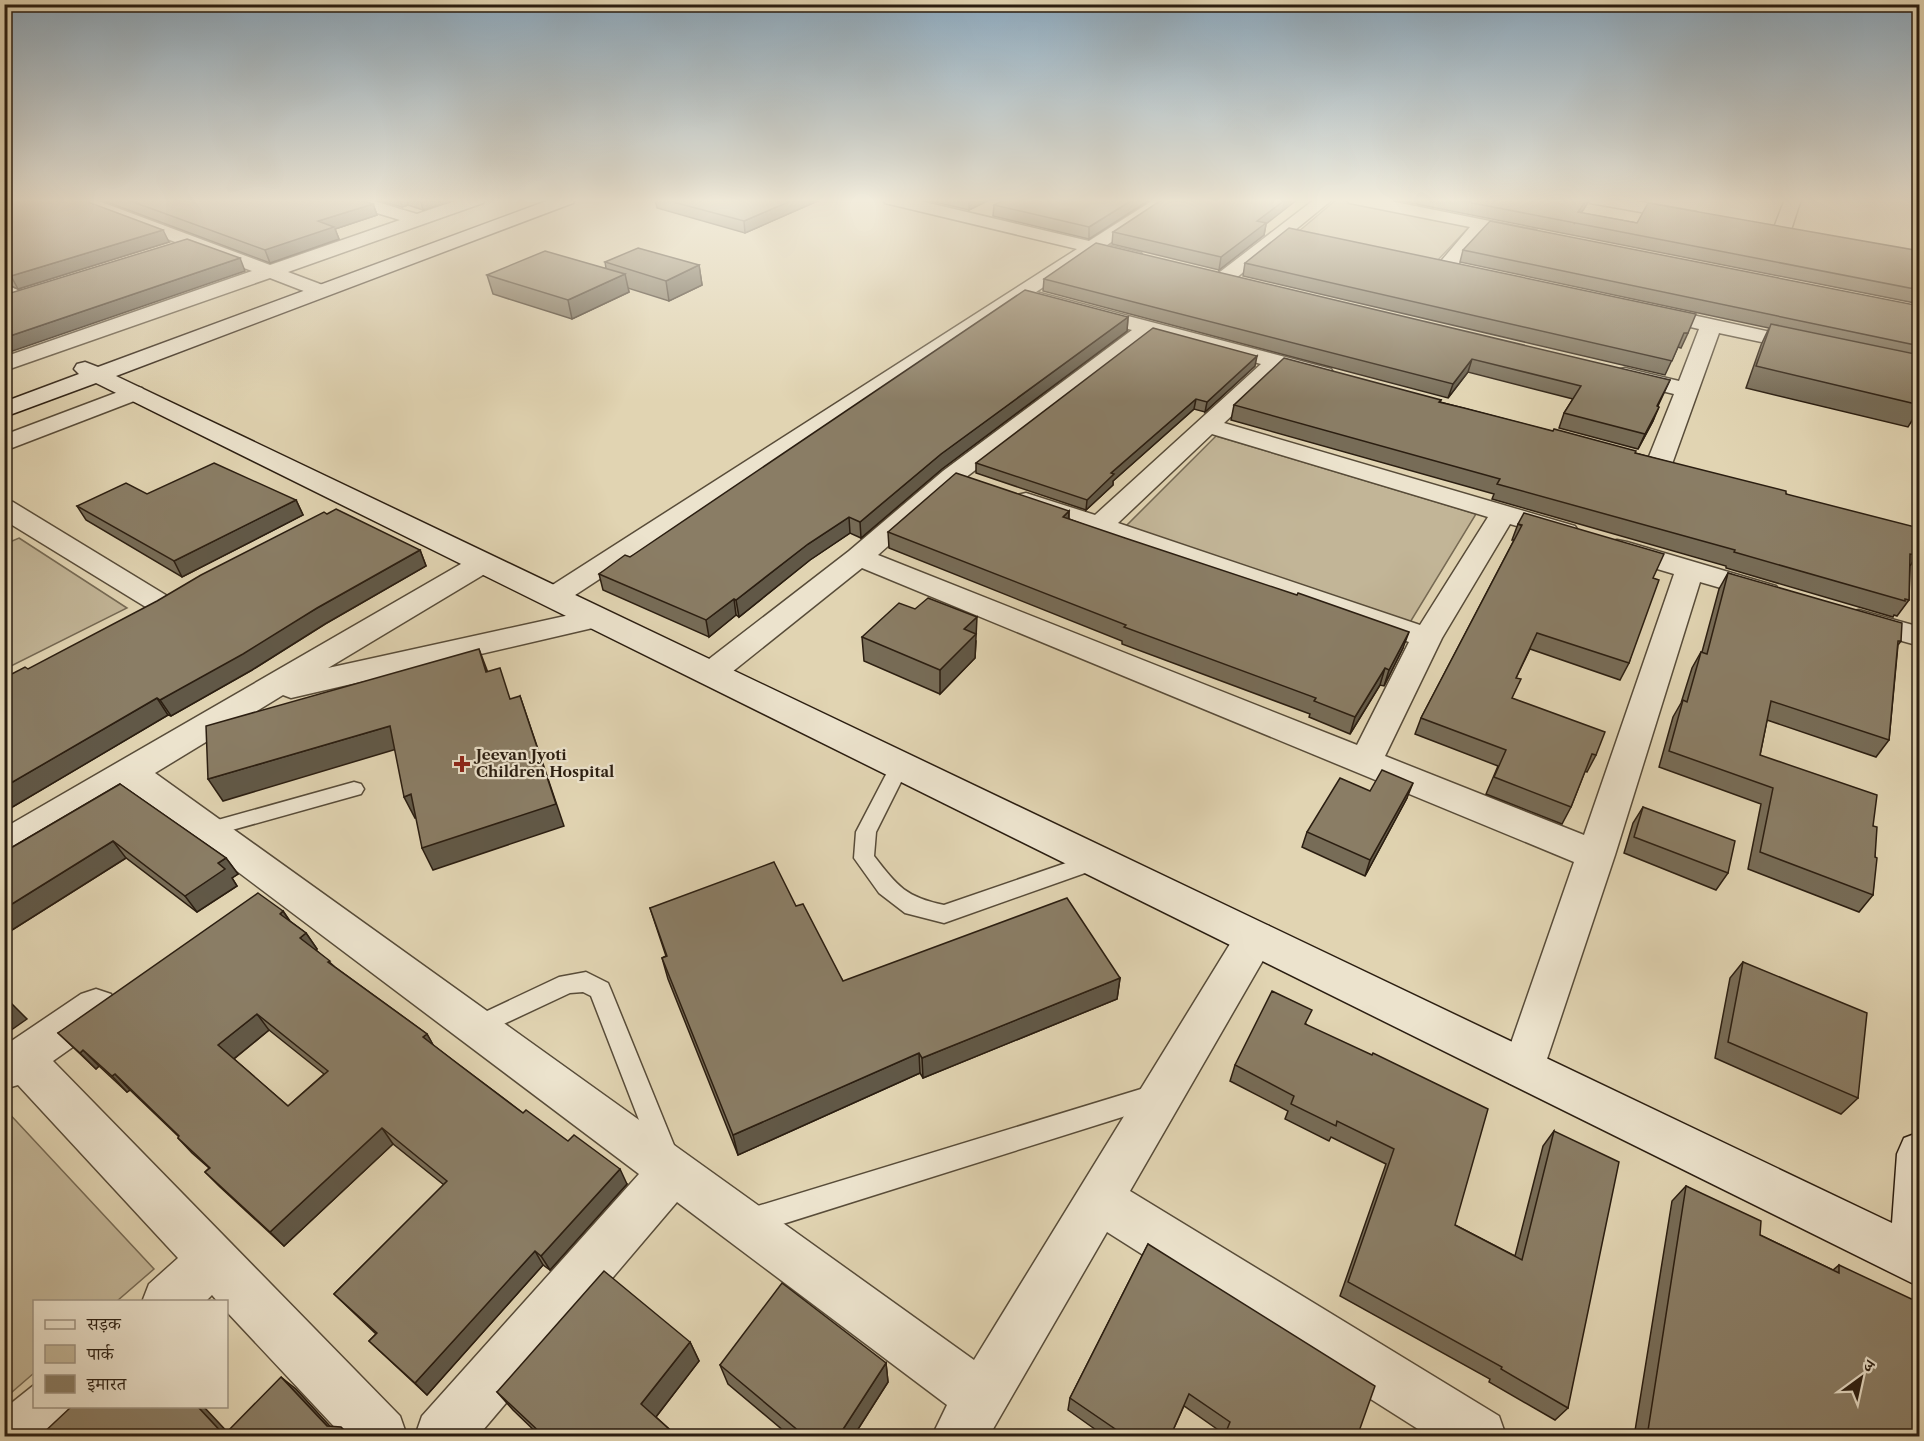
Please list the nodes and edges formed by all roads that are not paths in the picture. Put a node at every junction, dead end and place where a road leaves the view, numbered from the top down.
1 (254, 266) edge
2 (285, 266) edge
3 (372, 266) edge
4 (378, 266) edge
5 (1063, 266) edge
6 (1239, 266) edge
7 (1442, 266) edge
8 (1445, 267) joint
9 (269, 272) junction
10 (1468, 272) edge
11 (1202, 273) edge
12 (1223, 279) junction
13 (1246, 284) edge
14 (314, 289) junction
15 (42, 291) edge
16 (1020, 294) junction
17 (10, 297) edge
18 (1630, 308) edge
19 (1712, 325) junction
20 (1148, 328) junction
21 (1827, 350) edge
22 (1276, 362) junction
23 (4, 365) edge
24 (1605, 370) edge
25 (91, 372) junction
26 (1343, 380) edge
27 (1686, 390) junction
28 (134, 393) junction
29 (4, 398) edge
30 (4, 410) edge
31 (1207, 426) junction
32 (4, 444) edge
33 (1682, 470) edge
34 (952, 476) junction
35 (357, 501) junction
36 (4, 508) edge
37 (1503, 514) junction
38 (325, 517) edge
39 (30, 524) junction
40 (1100, 525) junction
41 (4, 535) edge
42 (859, 556) junction
43 (483, 562) junction
44 (1690, 569) junction
45 (553, 597) junction
46 (1794, 600) edge
47 (1839, 614) edge
48 (597, 618) junction
49 (128, 619) edge
50 (1427, 638) junction
51 (1920, 638) edge
52 (711, 673) junction
53 (262, 694) junction
54 (1365, 762) junction
55 (900, 766) junction
56 (129, 772) junction
57 (354, 789) dead end
58 (207, 830) junction
59 (4, 846) edge
60 (1596, 855) junction
61 (1095, 861) junction
62 (1255, 938) junction
63 (130, 983) edge
64 (476, 1027) junction
65 (14, 1065) edge
66 (1524, 1069) junction
67 (1161, 1094) junction
68 (1920, 1154) edge
69 (672, 1172) junction
70 (1100, 1200) junction
71 (743, 1224) junction
72 (213, 1260) junction
73 (1917, 1261) edge
74 (169, 1300) edge
75 (982, 1398) junction
76 (48, 1408) edge
77 (1451, 1428) edge
78 (15, 1437) edge
79 (380, 1437) edge
80 (442, 1437) edge
81 (959, 1437) edge

1 - 9 street
2 - 9 street
3 - 14 street
4 - 14 street
5 - 16 street
6 - 12 street
7 - 8 street
8 - 10 street
9 - 14 street
9 - 23 street
11 - 12 street
12 - 13 street
14 - 25 street
15 - 17 street
16 - 20 street
16 - 45 street
18 - 19 street
19 - 21 street
19 - 27 street
20 - 22 street
20 - 34 street
22 - 26 street
22 - 31 street
24 - 27 street
25 - 28 street
25 - 29 street
25 - 30 street
27 - 33 street
28 - 32 street
28 - 35 street
31 - 37 street
31 - 40 street
34 - 40 street
34 - 42 street
35 - 38 street
35 - 43 street
36 - 39 street
37 - 44 street
37 - 50 street
39 - 41 street
39 - 49 street
40 - 50 street
42 - 52 street
42 - 54 street
43 - 45 street
43 - 53 street
44 - 46 street
44 - 60 street
45 - 48 street
47 - 51 street
48 - 52 street
48 - 53 street
50 - 54 street
52 - 55 street
53 - 56 street
54 - 60 street
55 - 61 street
55 - 61 lane
56 - 58 street
56 - 59 street
57 - 58 lane
58 - 64 street
60 - 66 street
61 - 62 street
62 - 66 street
62 - 67 street
63 - 65 street
64 - 69 street
64 - 69 lane
65 - 72 street
66 - 73 street
67 - 70 street
67 - 71 lane
68 - 73 street
69 - 71 street
69 - 80 street
70 - 75 street
70 - 77 street
71 - 75 street
72 - 74 street
72 - 79 street
75 - 81 street
76 - 78 street

